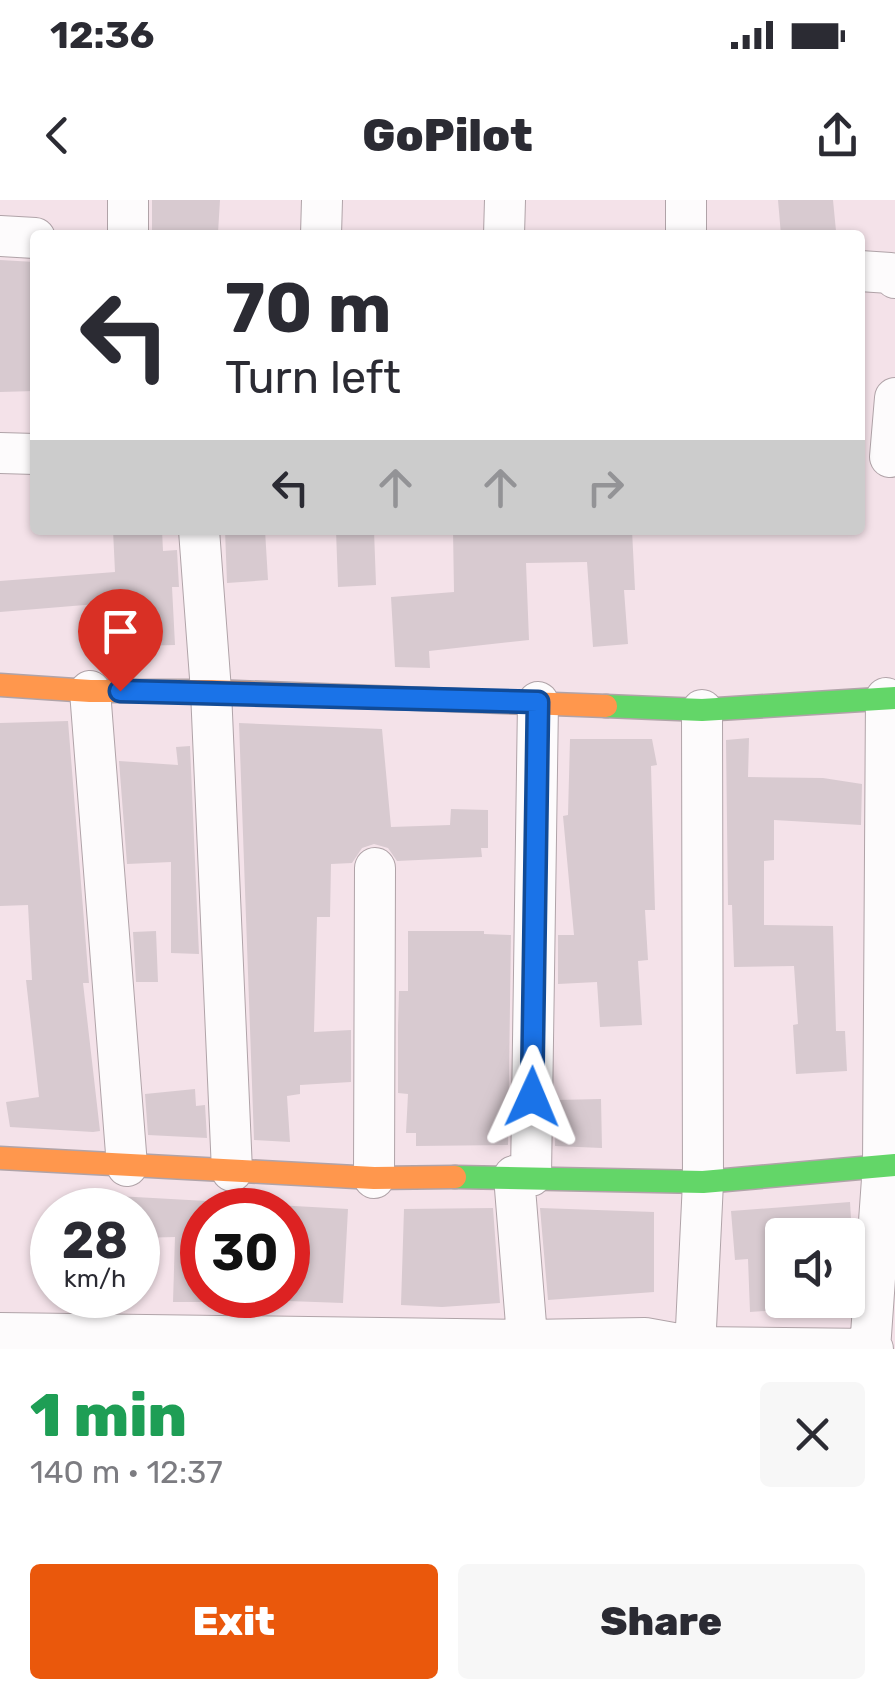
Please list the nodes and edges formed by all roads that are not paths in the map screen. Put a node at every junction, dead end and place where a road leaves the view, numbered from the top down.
1 (128, 200) edge
2 (322, 200) edge
3 (504, 200) edge
4 (686, 200) edge
5 (128, 230) edge
6 (321, 230) edge
7 (504, 230) edge
8 (686, 230) edge
9 (0, 236) edge
10 (30, 238) edge
11 (865, 271) edge
12 (895, 278) edge
13 (895, 398) edge
14 (0, 452) edge
15 (30, 454) edge
16 (882, 458) edge
17 (199, 535) edge
18 (0, 685) edge
19 (90, 691) junction
20 (211, 691) junction
21 (890, 698) edge
22 (538, 702) junction
23 (702, 710) junction
24 (375, 868) dead end
25 (0, 1158) edge
26 (889, 1165) edge
27 (128, 1166) junction
28 (232, 1171) junction
29 (523, 1176) junction
30 (374, 1178) junction
31 (703, 1182) junction
32 (0, 1333) edge
33 (527, 1345) edge
34 (695, 1348) edge
35 (871, 1349) edge

1 - 5 street
2 - 6 street
3 - 7 street
4 - 8 street
9 - 10 street
11 - 12 street
13 - 16 street
14 - 15 street
17 - 20 street
18 - 19 street
19 - 20 street
19 - 27 street
20 - 22 street
20 - 28 street
21 - 23 street
21 - 26 street
22 - 23 street
22 - 29 street
23 - 31 street
24 - 30 street
25 - 27 street
26 - 31 street
26 - 35 street
27 - 28 street
28 - 30 street
29 - 30 street
29 - 31 street
29 - 33 street
31 - 34 street
32 - 33 street
33 - 34 street
34 - 35 street

